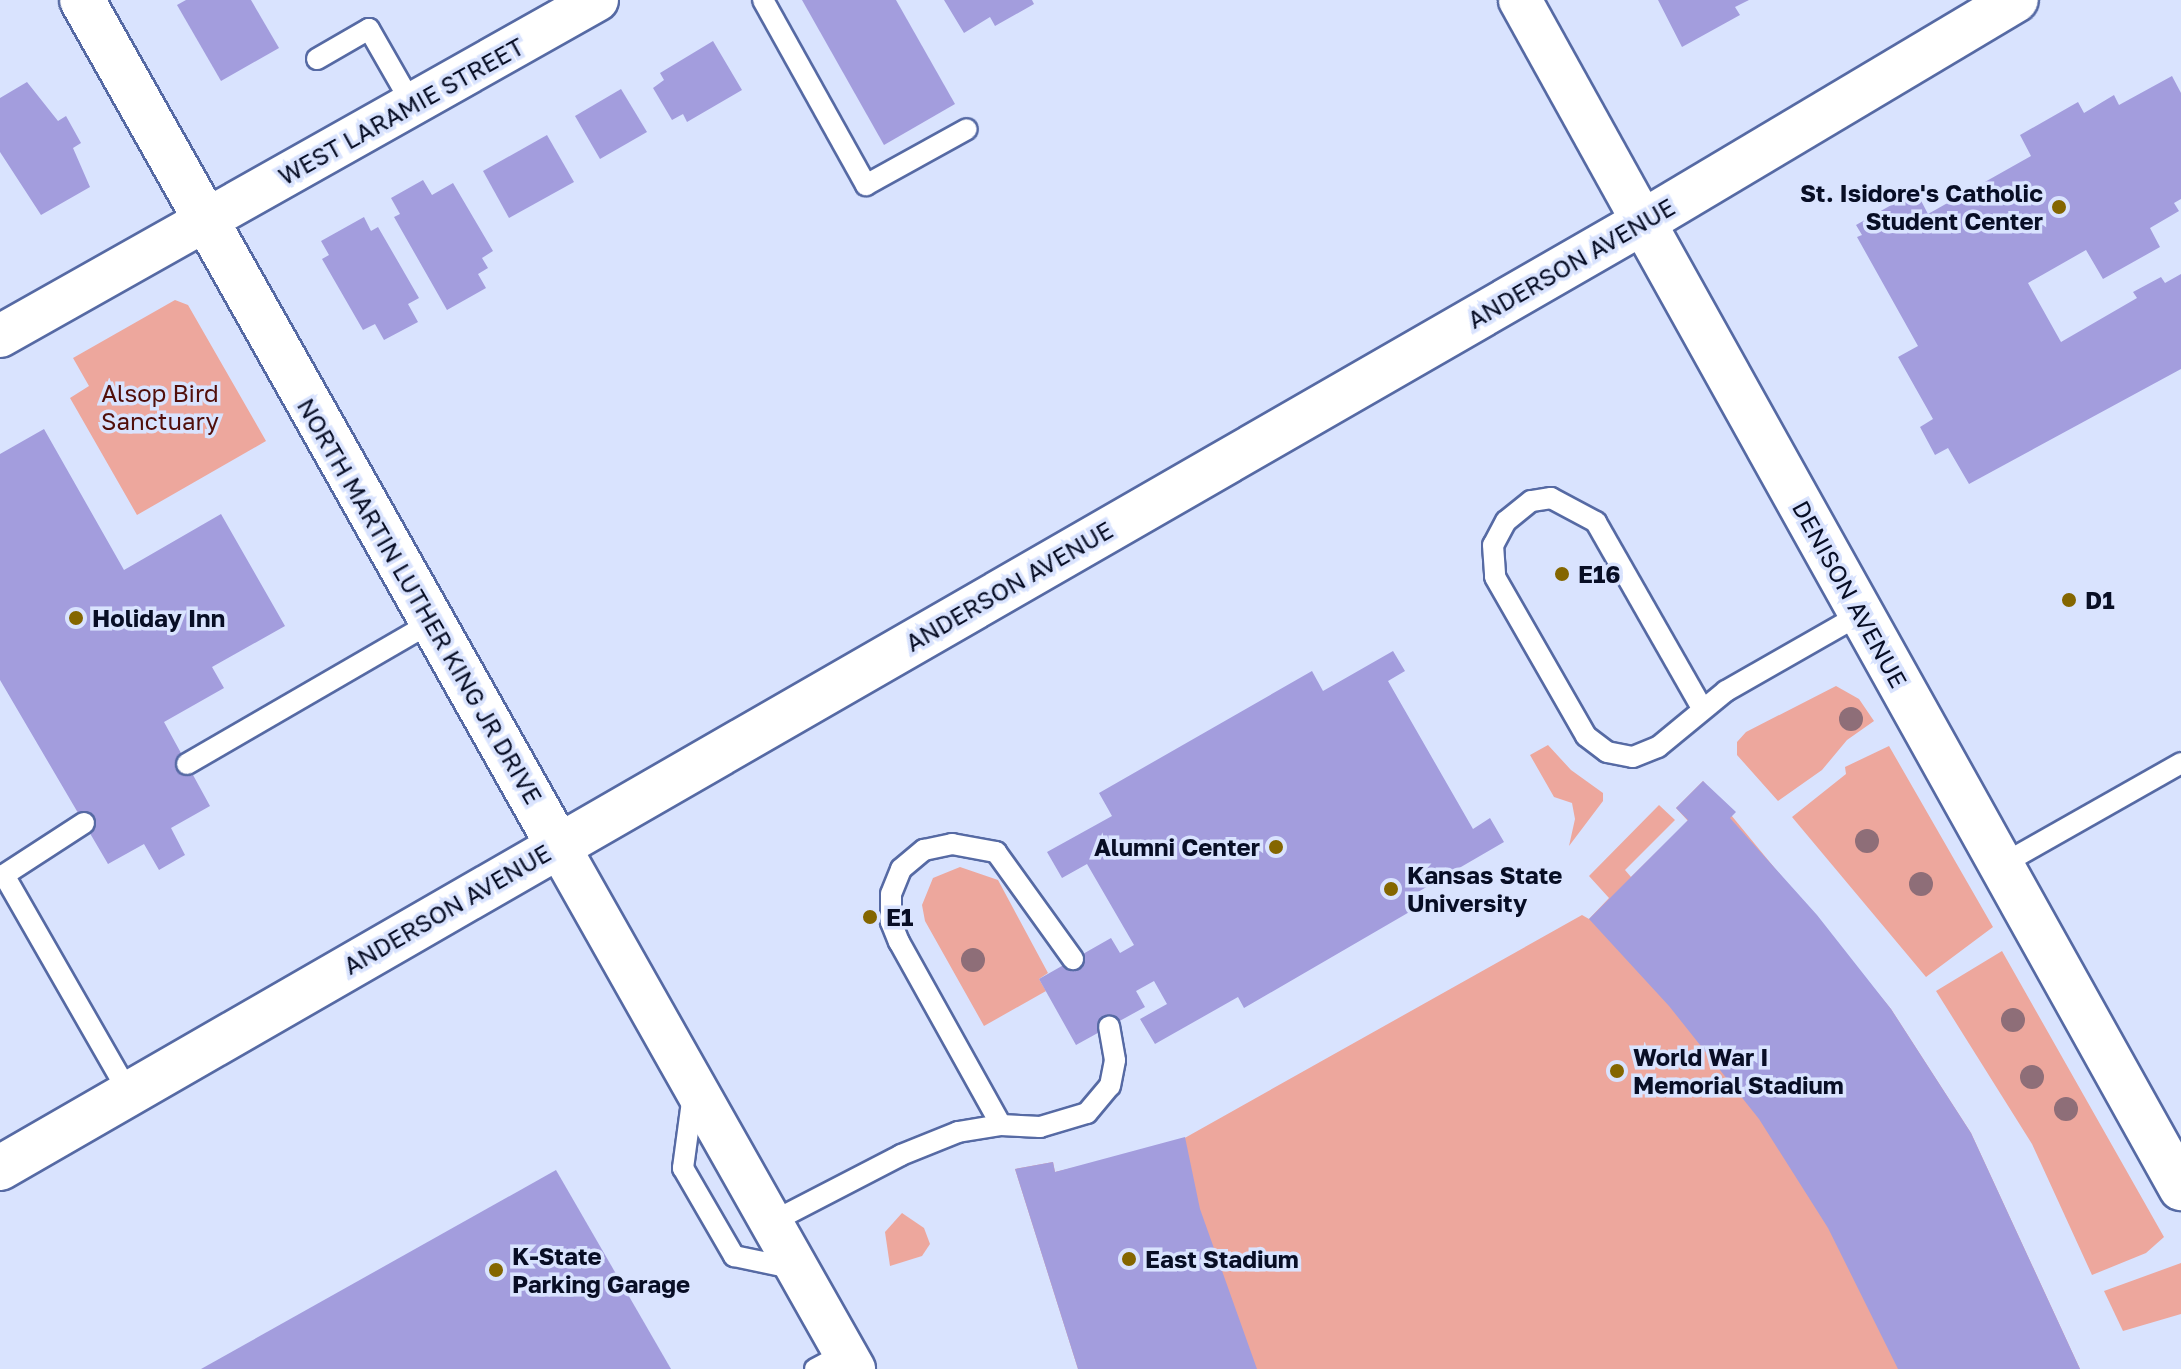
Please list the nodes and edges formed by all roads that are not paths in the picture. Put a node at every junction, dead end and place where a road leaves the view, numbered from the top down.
1 (82, 0) edge
2 (597, 0) edge
3 (763, 0) edge
4 (1520, 0) edge
5 (2016, 0) edge
6 (317, 59) dead end
7 (412, 104) junction
8 (967, 129) dead end
9 (205, 221) junction
10 (1643, 222) junction
11 (0, 336) edge
12 (1861, 614) junction
13 (432, 622) junction
14 (1702, 708) junction
15 (2181, 763) edge
16 (187, 764) dead end
17 (84, 823) dead end
18 (558, 845) junction
19 (2001, 865) junction
20 (2, 871) edge
21 (1073, 959) dead end
22 (1109, 1027) dead end
23 (694, 1086) junction
24 (129, 1093) junction
25 (1001, 1125) junction
26 (2175, 1164) edge
27 (0, 1168) edge
28 (772, 1222) junction
29 (799, 1269) junction
30 (838, 1364) edge

1 - 9 main road, NORTH MARTIN LUTHER KING JR DRIVE
2 - 7 street, WEST LARAMIE STREET
3 - 8 lane
4 - 10 street, DENISON AVENUE
5 - 10 main road, ANDERSON AVENUE
6 - 7 lane
7 - 9 street, WEST LARAMIE STREET
9 - 11 street, WEST LARAMIE STREET
9 - 13 main road, NORTH MARTIN LUTHER KING JR DRIVE
10 - 12 main road, DENISON AVENUE
10 - 18 main road, ANDERSON AVENUE
12 - 14 lane
12 - 19 main road, DENISON AVENUE
13 - 16 lane
13 - 18 main road, NORTH MARTIN LUTHER KING JR DRIVE
14 - 14 lane
15 - 19 lane
17 - 20 lane
18 - 23 street, NORTH MARTIN LUTHER KING JR DRIVE
18 - 24 main road, ANDERSON AVENUE
19 - 26 main road, DENISON AVENUE
20 - 24 lane
21 - 25 lane
22 - 25 lane
23 - 28 street, NORTH MARTIN LUTHER KING JR DRIVE
23 - 29 lane
24 - 27 main road, ANDERSON AVENUE
25 - 28 lane
28 - 29 street, NORTH MARTIN LUTHER KING JR DRIVE
29 - 30 street, NORTH MARTIN LUTHER KING JR DRIVE

